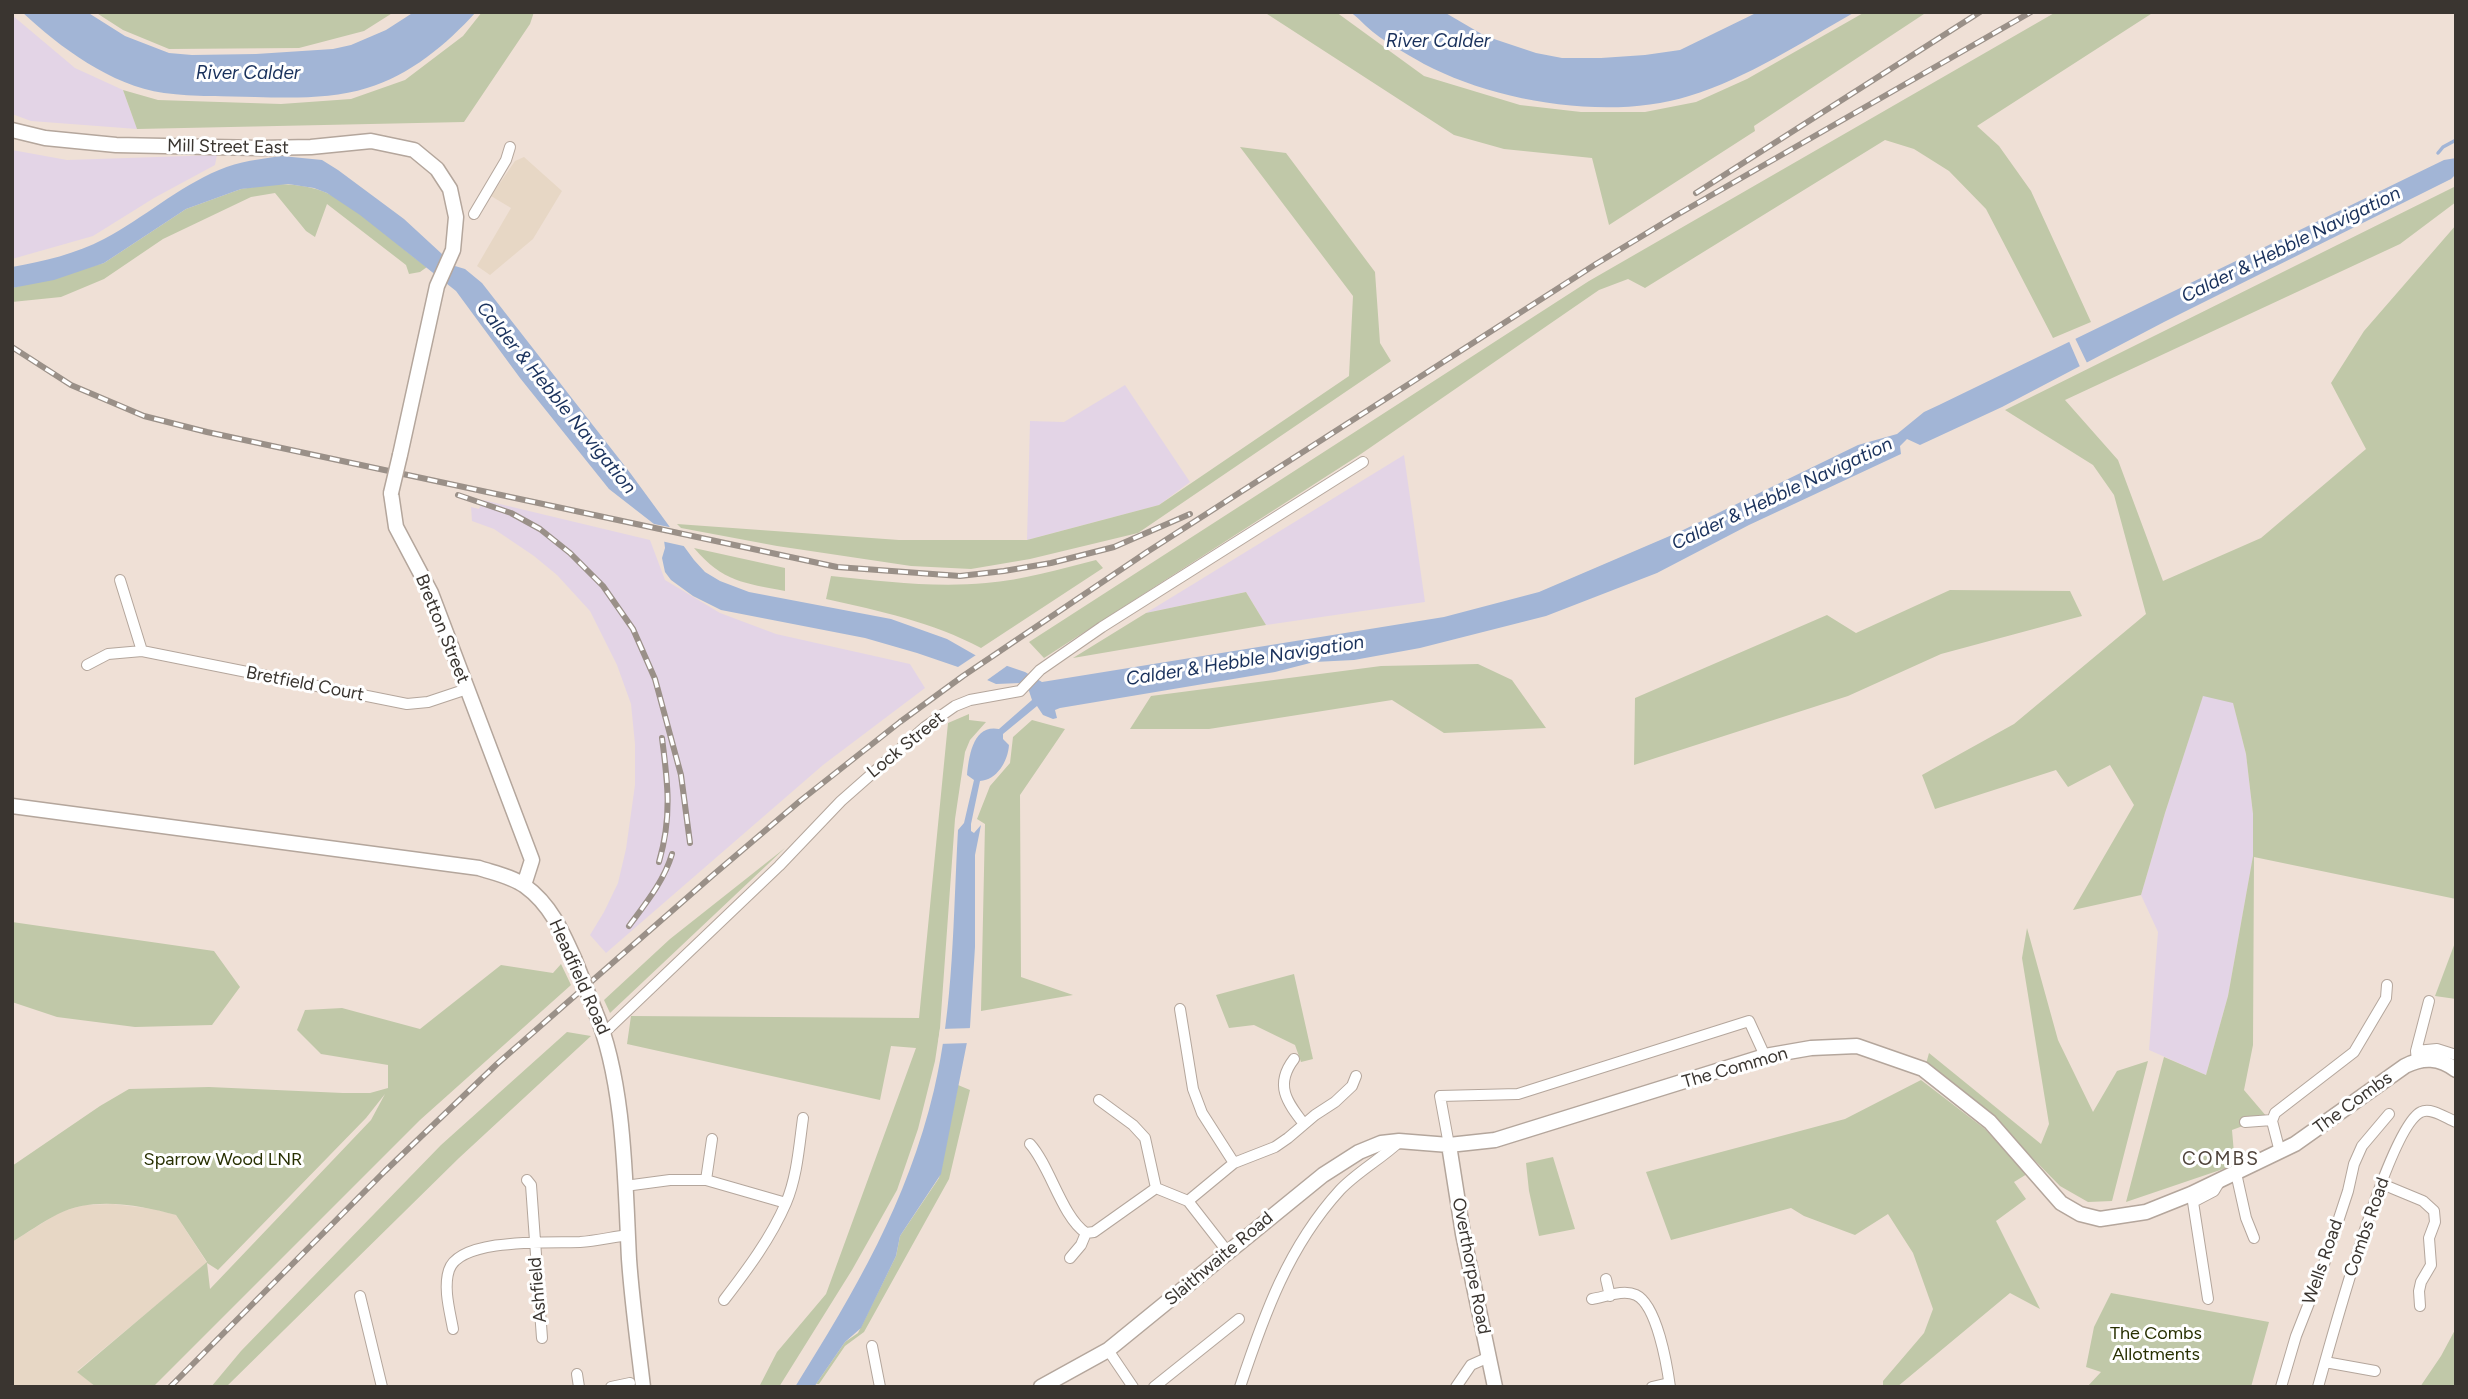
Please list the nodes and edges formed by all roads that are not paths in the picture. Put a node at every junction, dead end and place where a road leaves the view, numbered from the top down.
1 (12, 130) edge
2 (510, 147) dead end
3 (437, 169) joint
4 (474, 215) dead end
5 (1363, 462) dead end
6 (120, 580) dead end
7 (142, 651) junction
8 (88, 664) dead end
9 (467, 689) junction
10 (12, 806) edge
11 (524, 885) junction
12 (2387, 985) dead end
13 (2429, 1001) dead end
14 (1180, 1009) dead end
15 (604, 1033) junction
16 (2456, 1055) edge
17 (1765, 1056) junction
18 (2416, 1056) junction
19 (1294, 1059) dead end
20 (2456, 1070) edge
21 (1356, 1076) dead end
22 (1099, 1100) dead end
23 (2389, 1114) dead end
24 (803, 1118) dead end
25 (2272, 1120) junction
26 (2245, 1122) dead end
27 (2456, 1122) edge
28 (1304, 1124) junction
29 (2358, 1131) dead end
30 (712, 1139) dead end
31 (2367, 1139) junction
32 (1399, 1142) junction
33 (1030, 1144) dead end
34 (1449, 1144) junction
35 (2280, 1152) junction
36 (1234, 1163) junction
37 (2236, 1173) junction
38 (527, 1180) dead end
39 (706, 1180) junction
40 (2220, 1180) junction
41 (2382, 1184) junction
42 (625, 1186) junction
43 (1156, 1188) junction
44 (1188, 1201) junction
45 (786, 1203) junction
46 (2100, 1219) joint
47 (1086, 1233) junction
48 (628, 1235) junction
49 (2254, 1238) dead end
50 (534, 1243) junction
51 (1227, 1251) junction
52 (1070, 1258) dead end
53 (1606, 1279) dead end
54 (360, 1296) dead end
55 (1610, 1296) junction
56 (1592, 1299) dead end
57 (2208, 1299) dead end
58 (724, 1300) dead end
59 (2420, 1306) dead end
60 (1239, 1320) dead end
61 (453, 1329) dead end
62 (542, 1338) dead end
63 (872, 1346) dead end
64 (1108, 1350) junction
65 (1489, 1357) junction
66 (2325, 1362) junction
67 (2375, 1371) dead end
68 (577, 1374) dead end
69 (879, 1382) edge
70 (636, 1385) edge
71 (1670, 1385) edge
72 (382, 1387) edge
73 (579, 1387) edge
74 (611, 1387) edge
75 (870, 1387) edge
76 (1041, 1387) edge
77 (1133, 1387) edge
78 (1154, 1387) edge
79 (1240, 1387) edge
80 (1456, 1387) edge
81 (1495, 1387) edge
82 (1652, 1387) edge
83 (2281, 1387) edge
84 (2318, 1387) edge

1 - 3 street, Mill Street East
2 - 4 street
3 - 9 street, Bretton Street, bridge
5 - 15 street, Lock Street
6 - 7 street
7 - 8 street, Bretfield Court
7 - 9 street, Bretfield Court
9 - 11 street, Bretton Street
10 - 11 street, Headfield Road
11 - 15 street, Headfield Road, bridge
12 - 25 street
13 - 18 street
14 - 36 street
15 - 42 street, Headfield Road
16 - 18 street
17 - 34 street, The Common
17 - 34 street
17 - 46 street, The Common
18 - 20 street
18 - 35 street, The Combs
19 - 28 street
21 - 28 street
22 - 43 street
23 - 31 street, Wells Road
24 - 45 street
25 - 26 street
25 - 35 street
27 - 41 street, Combs Road
28 - 36 street
29 - 31 street
30 - 39 street
31 - 83 street, Wells Road
32 - 34 street, The Common
32 - 51 street, Slaithwaite Road
32 - 79 street
33 - 47 street
34 - 65 street, Overthorpe Road
35 - 37 street, The Combs
36 - 44 street
37 - 40 street, The Combs
37 - 49 street
38 - 50 street, Ashfield
39 - 42 street
39 - 45 street
40 - 46 street, The Combs
40 - 57 street
41 - 59 street
41 - 66 street, Combs Road
42 - 48 street, Headfield Road
43 - 44 street
43 - 47 street
44 - 51 street
45 - 58 street
47 - 52 street
48 - 50 street, Ashfield
48 - 70 street, Headfield Road
50 - 61 street, Ashfield
50 - 62 street, Ashfield
51 - 64 street, Slaithwaite Road
53 - 55 street
54 - 72 street
55 - 56 street
55 - 71 street
60 - 78 street
63 - 69 street
64 - 76 street, Slaithwaite Road
64 - 77 street
65 - 80 street
65 - 81 street, Overthorpe Road
66 - 67 street
66 - 84 street, Combs Road
68 - 73 street
69 - 75 street
70 - 74 street
71 - 82 street

